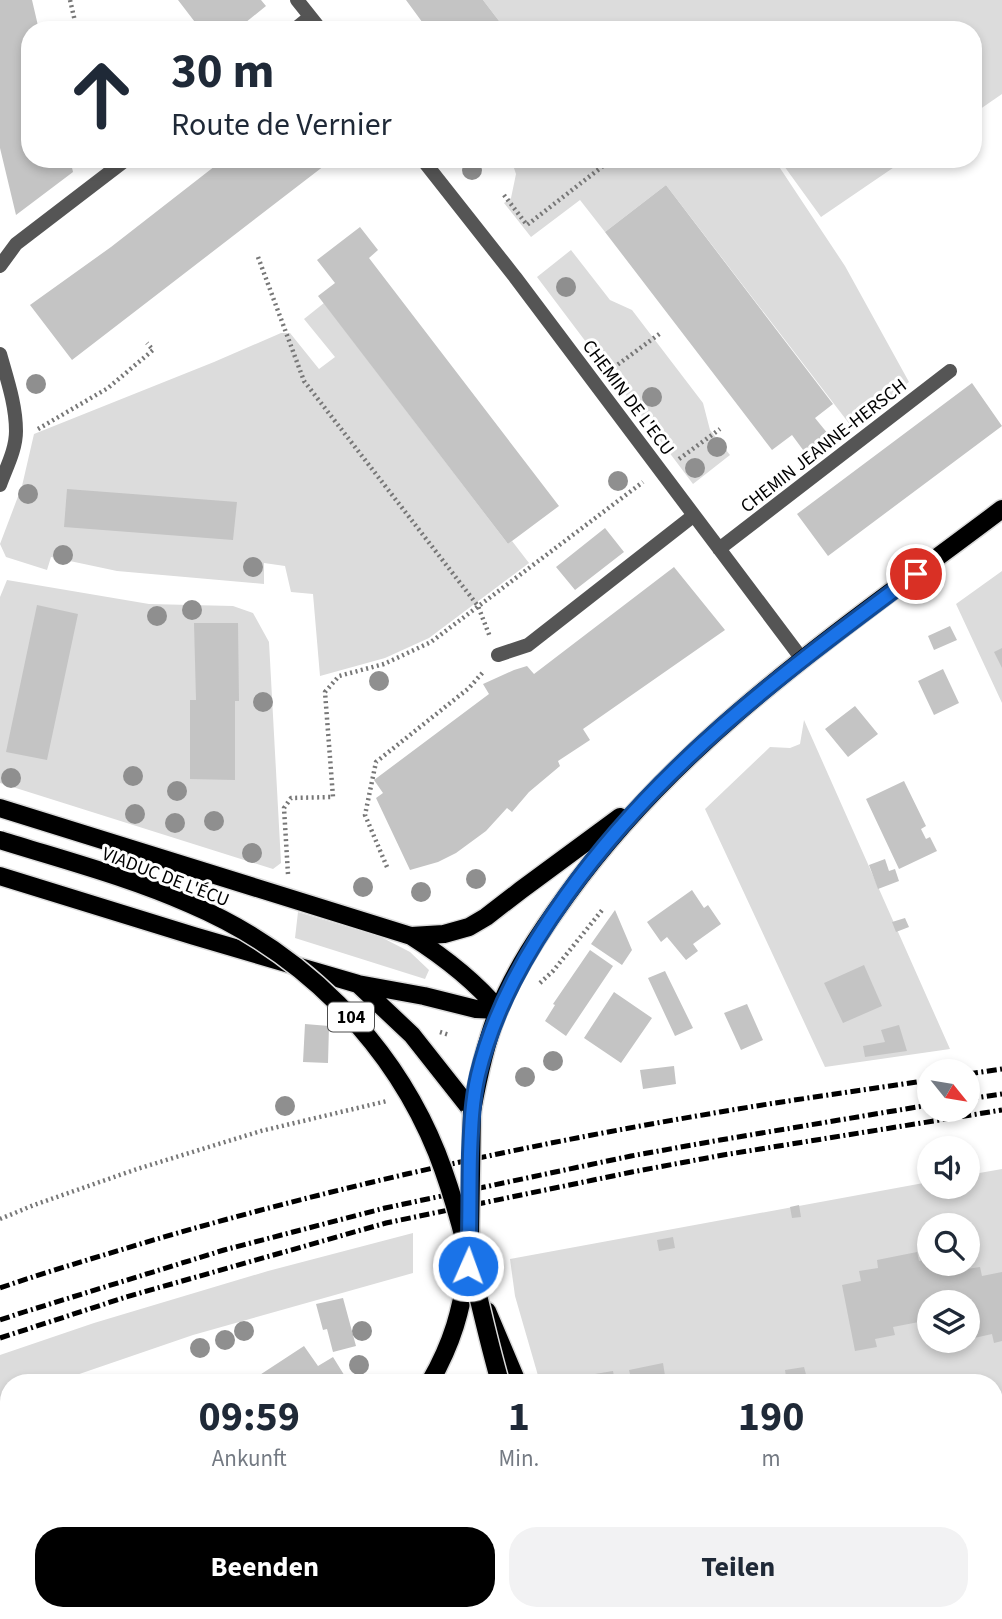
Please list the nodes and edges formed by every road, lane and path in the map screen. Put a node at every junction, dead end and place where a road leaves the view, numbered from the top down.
1 (70, 0) edge
2 (297, 0) edge
3 (310, 17) junction
4 (75, 21) edge
5 (305, 21) edge
6 (313, 21) edge
7 (115, 168) edge
8 (429, 168) edge
9 (600, 168) edge
10 (504, 195) dead end
11 (258, 257) dead end
12 (0, 266) edge
13 (662, 332) dead end
14 (148, 343) dead end
15 (0, 354) edge
16 (950, 371) dead end
17 (604, 374) dead end
18 (720, 429) dead end
19 (16, 433) junction
20 (672, 464) dead end
21 (643, 481) dead end
22 (0, 485) edge
23 (1002, 509) edge
24 (697, 520) junction
25 (719, 549) junction
26 (478, 606) junction
27 (498, 655) junction
28 (802, 659) junction
29 (648, 796) junction
30 (0, 808) edge
31 (0, 839) edge
32 (387, 867) dead end
33 (0, 876) edge
34 (289, 881) dead end
35 (603, 909) dead end
36 (411, 936) junction
37 (358, 984) junction
38 (536, 986) dead end
39 (499, 1010) junction
40 (396, 1097) dead end
41 (472, 1111) junction
42 (0, 1219) edge
43 (468, 1266) junction
44 (434, 1374) edge
45 (498, 1374) edge
46 (514, 1374) edge

1 - 4 path
2 - 3 street
3 - 5 street
3 - 6 street
7 - 12 street
8 - 24 street, CHEMIN DE L'ECU
9 - 10 path
11 - 26 path
13 - 17 path
14 - 19 path
15 - 19 street
16 - 25 street, CHEMIN JEANNE-HERSCH
18 - 20 path
19 - 22 street
21 - 26 path
23 - 28 main road
24 - 25 street, CHEMIN DE L'ECU
24 - 27 street
25 - 28 street, CHEMIN DE L'ECU
26 - 27 path
26 - 34 path
27 - 32 path
28 - 29 main road
29 - 36 main road
29 - 39 main road
30 - 36 main road
31 - 45 main road, VIADUC DE L'ÉCU / 104, bridge
33 - 37 main road, 104
35 - 38 path
36 - 39 main road
37 - 39 main road, 104
37 - 41 main road, 104
39 - 41 main road
40 - 42 path
41 - 43 main road, bridge
43 - 44 main road
43 - 46 main road

